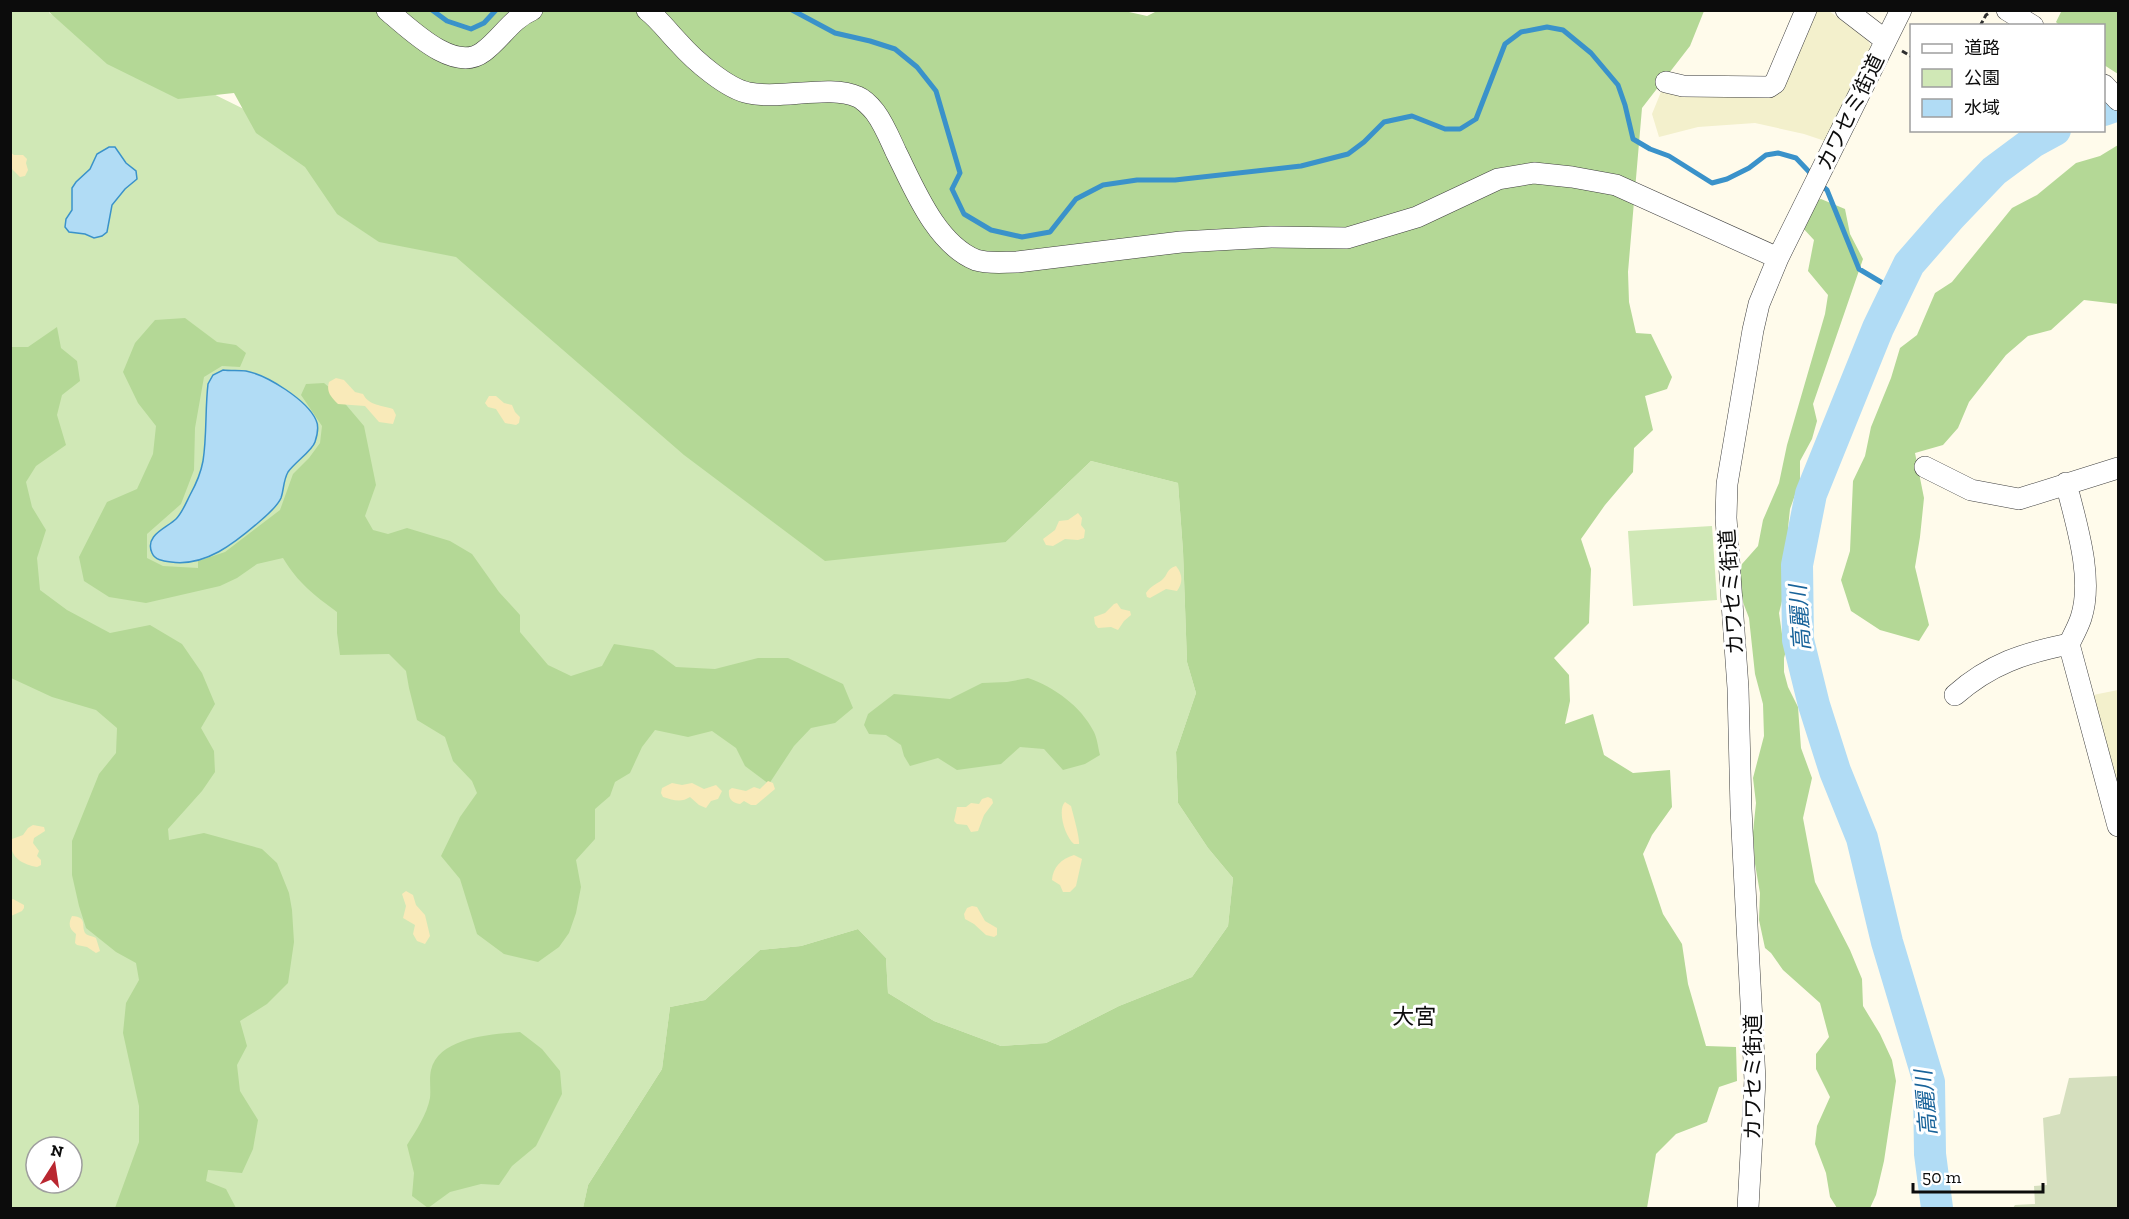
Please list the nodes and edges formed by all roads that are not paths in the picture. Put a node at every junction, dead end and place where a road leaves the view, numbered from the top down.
1 (387, 10) edge
2 (532, 10) edge
3 (648, 10) edge
4 (1806, 10) edge
5 (1846, 10) edge
6 (1900, 10) edge
7 (2007, 10) edge
8 (2030, 24) edge
9 (1885, 40) junction
10 (1666, 82) dead end
11 (2105, 87) edge
12 (2118, 100) edge
13 (1778, 258) junction
14 (1925, 467) dead end
15 (2118, 468) edge
16 (2066, 483) junction
17 (2069, 644) junction
18 (1955, 695) dead end
19 (2118, 826) edge
20 (1748, 1209) edge

1 - 2 street
3 - 13 street
4 - 10 street
5 - 9 street
6 - 9 street, カワセミ街道
7 - 8 street
9 - 13 street, カワセミ街道
11 - 12 street
13 - 20 street, カワセミ街道
14 - 16 street
15 - 16 street
16 - 17 street
17 - 18 street
17 - 19 street

